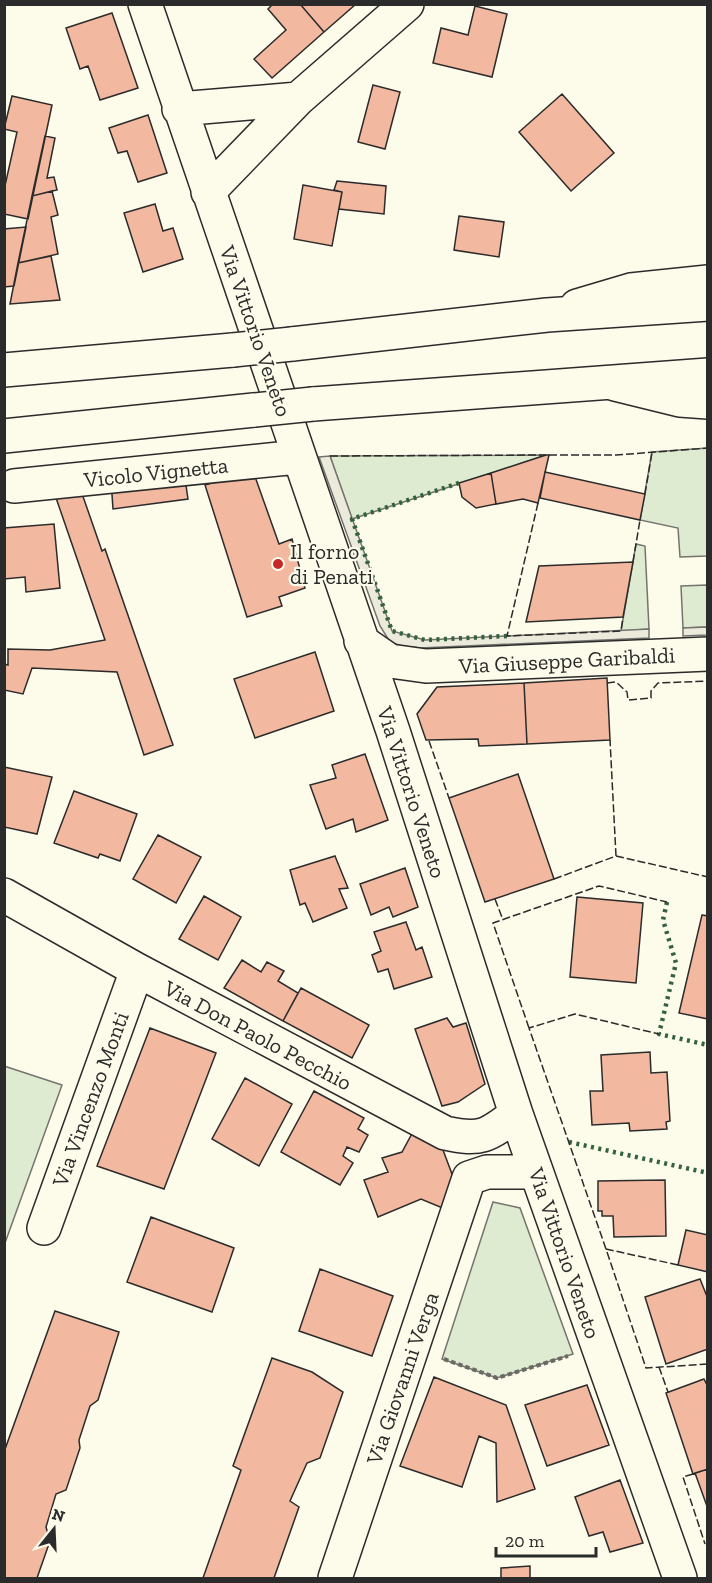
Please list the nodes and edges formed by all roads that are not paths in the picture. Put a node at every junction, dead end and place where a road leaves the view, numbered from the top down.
1 (145, 4) edge
2 (407, 4) edge
3 (298, 99) junction
4 (179, 109) junction
5 (208, 192) junction
6 (708, 282) edge
7 (708, 304) edge
8 (547, 315) junction
9 (4, 370) edge
10 (708, 375) edge
11 (604, 381) junction
12 (708, 402) edge
13 (4, 436) edge
14 (298, 457) junction
15 (14, 486) dead end
16 (361, 641) junction
17 (708, 654) edge
18 (426, 666) junction
19 (393, 731) junction
20 (4, 895) edge
21 (137, 970) junction
22 (516, 1114) junction
23 (445, 1133) junction
24 (536, 1172) junction
25 (469, 1178) junction
26 (44, 1228) dead end
27 (335, 1578) edge
28 (680, 1578) edge

1 - 4 main road, Via Vittorio Veneto
2 - 3 main road
3 - 4 main road
3 - 5 main road
4 - 5 main road, Via Vittorio Veneto
5 - 14 main road, Via Vittorio Veneto
6 - 8 main road
7 - 8 main road
8 - 9 main road, bridge
10 - 11 main road
11 - 12 main road
11 - 13 main road, bridge
14 - 15 main road, Vicolo Vignetta
14 - 16 main road, Via Vittorio Veneto
16 - 18 main road, Via Giuseppe Garibaldi
16 - 19 main road, Via Vittorio Veneto
17 - 18 main road, Via Giuseppe Garibaldi
18 - 19 main road, Via Giuseppe Garibaldi
19 - 22 main road, Via Vittorio Veneto
20 - 21 main road, Via Don Paolo Pecchio
21 - 23 main road, Via Don Paolo Pecchio
21 - 26 main road, Via Vincenzo Monti
22 - 23 main road, Via Don Paolo Pecchio
22 - 24 main road, Via Vittorio Veneto
23 - 25 main road
24 - 25 main road
24 - 28 main road, Via Vittorio Veneto
25 - 27 main road, Via Giovanni Verga

